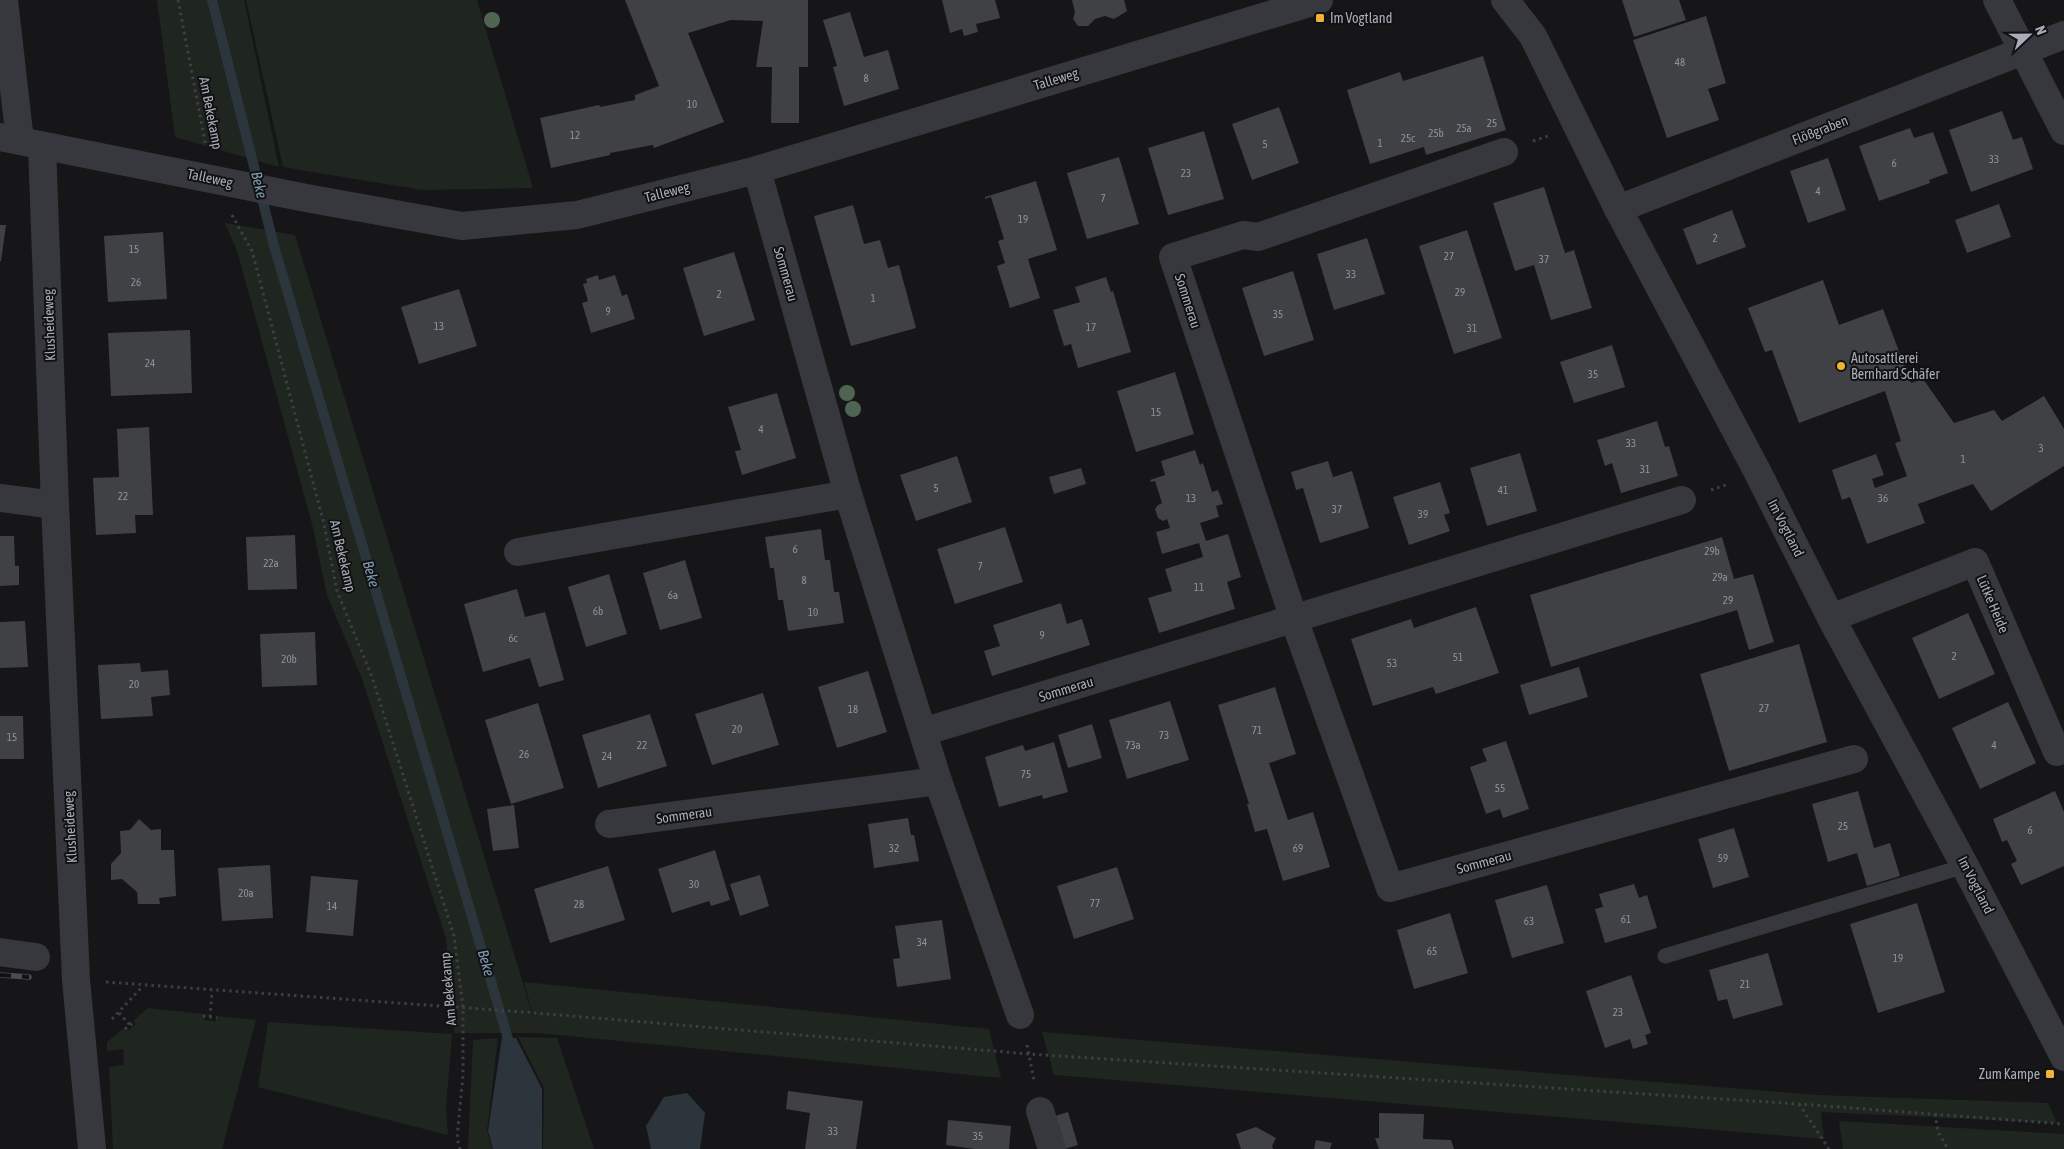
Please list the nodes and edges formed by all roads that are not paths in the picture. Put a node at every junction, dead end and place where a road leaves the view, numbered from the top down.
1 (4, 0) edge
2 (1319, 0) edge
3 (1505, 0) edge
4 (1997, 0) edge
5 (2064, 35) edge
6 (2022, 51) junction
7 (2064, 131) edge
8 (21, 141) edge
9 (1504, 152) road end
10 (757, 170) junction
11 (1618, 209) junction
12 (848, 494) junction
13 (0, 498) edge
14 (1682, 500) road end
15 (55, 505) junction
16 (518, 552) dead end
17 (1832, 618) junction
18 (1294, 619) junction
19 (923, 732) junction
20 (2064, 749) edge
21 (1854, 759) dead end
22 (938, 781) junction
23 (609, 824) dead end
24 (1966, 866) junction
25 (0, 952) edge
26 (1665, 956) dead end
27 (36, 957) dead end
28 (1020, 1015) dead end
29 (2060, 1042) edge
30 (1040, 1111) dead end
31 (92, 1149) edge
32 (1052, 1149) edge

1 - 8 street, Klusheideweg
2 - 10 street, Talleweg
3 - 11 street, Im Vogtland
4 - 6 street
5 - 6 street, Flößgraben
6 - 7 street
6 - 11 street, Flößgraben
8 - 10 street, Talleweg
8 - 15 street, Klusheideweg
9 - 18 street, Sommerau
10 - 12 street, Sommerau
11 - 17 street, Im Vogtland
12 - 16 street
12 - 19 street, Sommerau
13 - 15 street
14 - 18 street, Sommerau
15 - 31 street, Klusheideweg
17 - 20 street, Lütke Heide
17 - 24 street, Im Vogtland
18 - 19 street, Sommerau
18 - 21 street, Sommerau
19 - 22 street, Sommerau
22 - 23 street, Sommerau
22 - 28 street, Sommerau
24 - 26 lane
24 - 29 street, Im Vogtland
25 - 27 street
30 - 32 street

